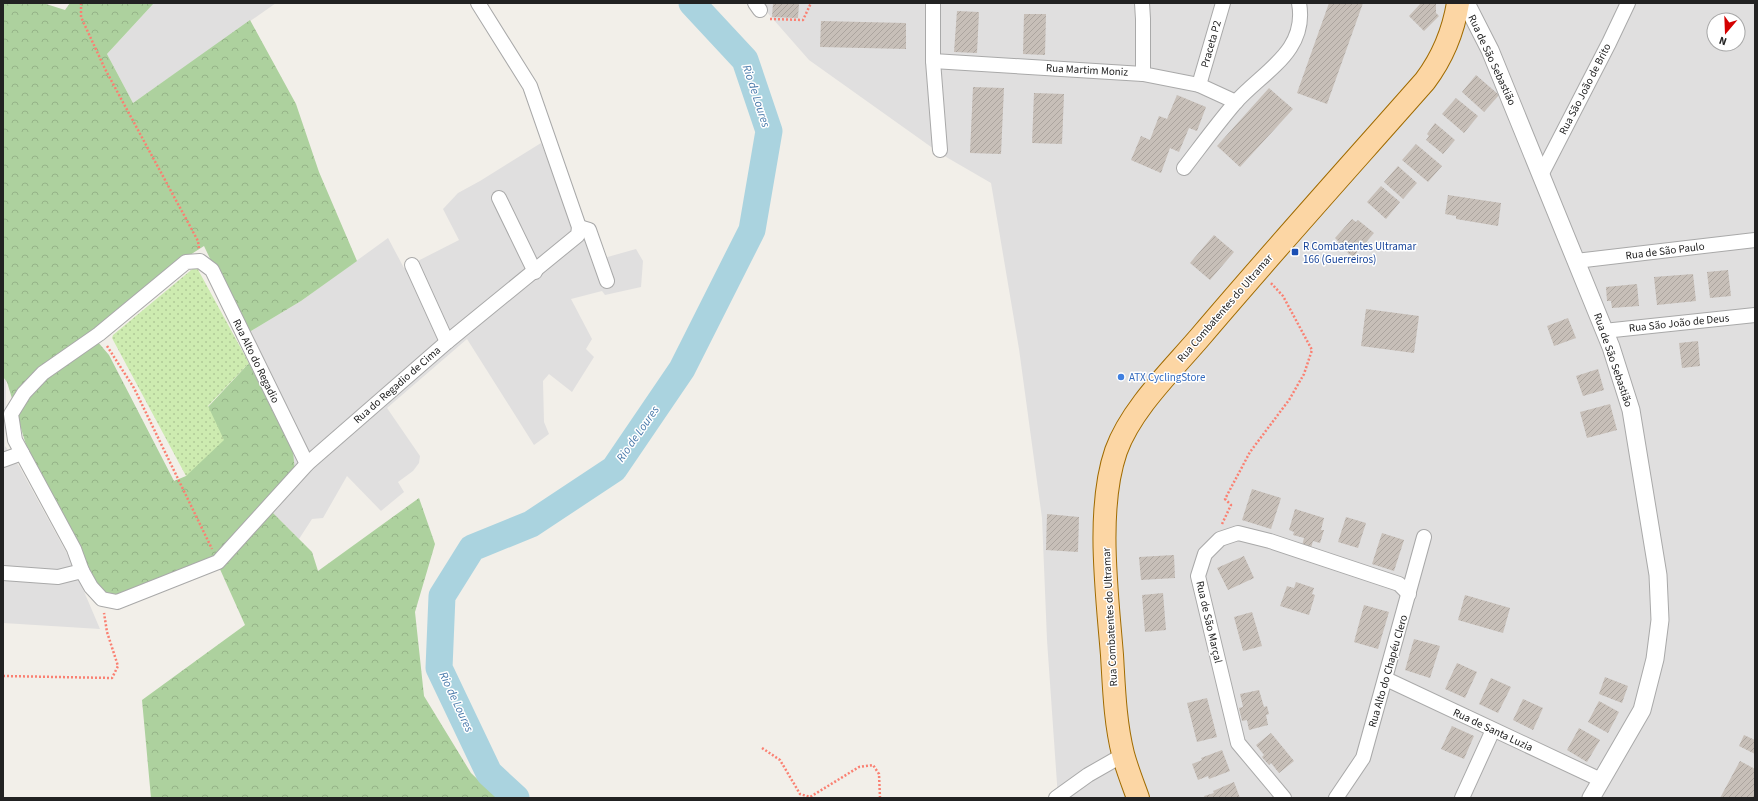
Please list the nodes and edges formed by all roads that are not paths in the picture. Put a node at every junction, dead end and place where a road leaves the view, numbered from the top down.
1 (478, 3) edge
2 (933, 3) edge
3 (1142, 3) edge
4 (1223, 3) edge
5 (1299, 3) edge
6 (1458, 3) edge
7 (1466, 3) edge
8 (1628, 3) edge
9 (933, 61) junction
10 (1143, 74) junction
11 (1199, 85) junction
12 (1236, 102) junction
13 (940, 150) dead end
14 (1184, 168) dead end
15 (1541, 175) junction
16 (499, 198) dead end
17 (579, 227) junction
18 (1755, 240) edge
19 (1576, 261) junction
20 (412, 265) dead end
21 (535, 272) junction
22 (607, 281) dead end
23 (1755, 315) edge
24 (1604, 331) junction
25 (447, 342) junction
26 (22, 453) junction
27 (3, 460) edge
28 (307, 464) junction
29 (1424, 537) dead end
30 (82, 571) junction
31 (3, 573) edge
32 (1409, 594) junction
33 (1386, 679) junction
34 (1493, 730) junction
35 (1123, 755) junction
36 (1601, 780) junction
37 (1056, 798) edge
38 (1138, 798) edge
39 (1284, 798) edge
40 (1336, 798) edge
41 (1462, 798) edge
42 (1591, 798) edge

1 - 17 street
2 - 9 street
3 - 10 street
4 - 11 street, Praceta P2
5 - 12 street
6 - 35 main road, Rua Combatentes do Ultramar
7 - 15 street, Rua de São Sebastião
8 - 15 street, Rua São João de Brito
9 - 10 street, Rua Martim Moniz
9 - 13 street
10 - 11 street, Rua Martim Moniz
11 - 12 street, Rua Martim Moniz
12 - 14 street
15 - 19 street, Rua de São Sebastião
16 - 21 street
17 - 21 street, Rua do Regadio de Cima
17 - 22 street
18 - 19 street, Rua de São Paulo
19 - 24 street, Rua de São Sebastião
20 - 25 street
21 - 25 street, Rua do Regadio de Cima
23 - 24 street, Rua São João de Deus
24 - 36 street, Rua de São Sebastião
25 - 28 street, Rua do Regadio de Cima
26 - 27 street
26 - 28 street, Rua Alto do Regadio
26 - 30 street
28 - 30 street, Rua do Regadio de Cima
29 - 32 street, Rua Alto do Chapéu Clero
30 - 31 street
32 - 33 street, Rua Alto do Chapéu Clero
32 - 39 street, Rua de São Marçal
33 - 34 street, Rua de Santa Luzia
33 - 40 street, Rua Alto do Chapéu Clero
34 - 36 street, Rua de Santa Luzia
34 - 41 street
35 - 37 street
35 - 38 main road, Rua Combatentes do Ultramar
36 - 42 street, Rua de São Sebastião

